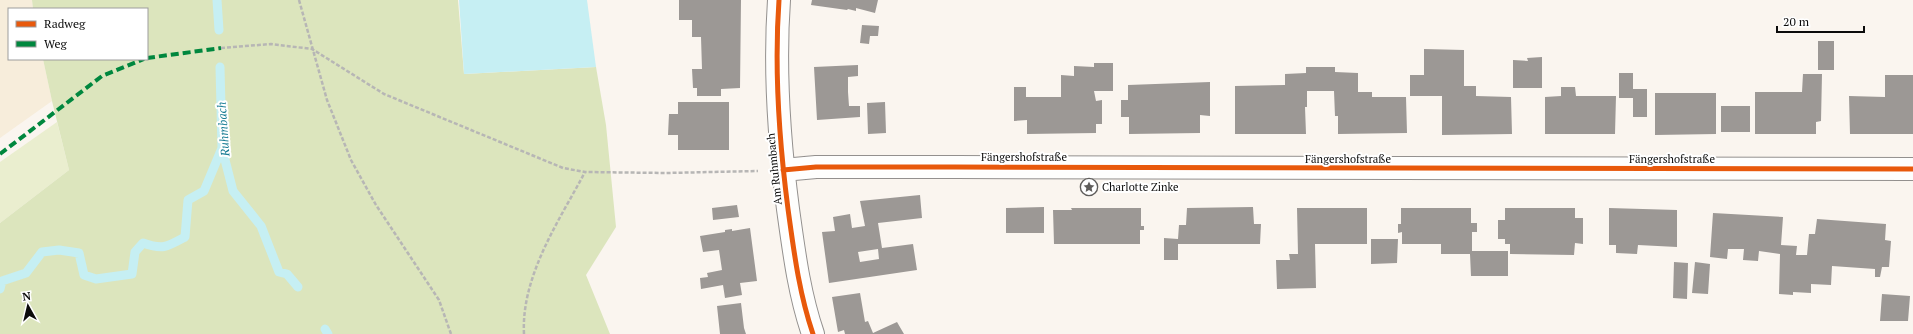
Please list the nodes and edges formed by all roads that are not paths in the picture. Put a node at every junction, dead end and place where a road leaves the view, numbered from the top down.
1 (779, 0) edge
2 (783, 170) junction
3 (1913, 170) edge
4 (813, 334) edge

1 - 2 street, Am Ruhmbach
2 - 3 street, Fängershofstraße
2 - 4 street, Am Ruhmbach

